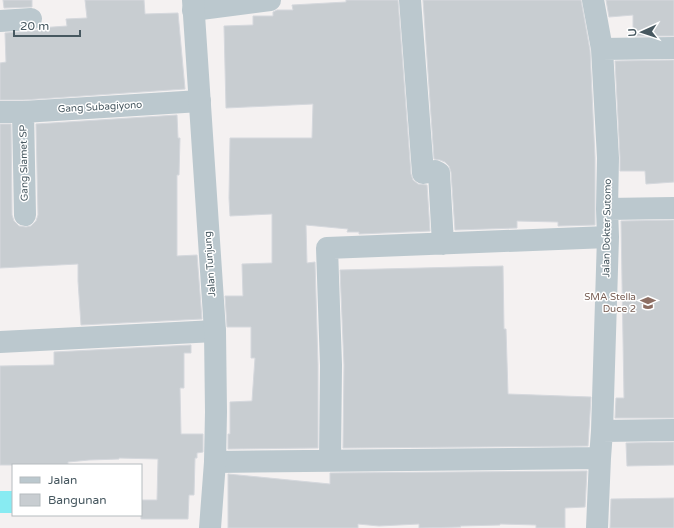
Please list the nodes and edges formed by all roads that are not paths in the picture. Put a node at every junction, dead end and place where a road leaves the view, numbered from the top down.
1 (270, 0) edge
2 (410, 0) edge
3 (594, 0) edge
4 (193, 5) edge
5 (31, 19) dead end
6 (0, 21) edge
7 (674, 48) edge
8 (602, 49) junction
9 (200, 101) junction
10 (0, 112) edge
11 (23, 112) junction
12 (674, 208) edge
13 (607, 209) junction
14 (25, 215) dead end
15 (608, 237) junction
16 (443, 244) junction
17 (215, 332) junction
18 (0, 342) edge
19 (674, 430) edge
20 (602, 431) junction
21 (600, 458) junction
22 (330, 460) junction
23 (215, 462) junction
24 (210, 528) edge
25 (597, 528) edge

1 - 4 street
2 - 16 street
3 - 8 street, Jalan Dokter Sutomo
4 - 9 street, Jalan Tunjung
5 - 6 street
7 - 8 street
8 - 13 street, Jalan Dokter Sutomo
9 - 11 street, Gang Subagiyono
9 - 17 street, Jalan Tunjung
10 - 11 street, Gang Subagiyono
11 - 14 street, Gang Slamet SP
12 - 13 street
13 - 15 street, Jalan Dokter Sutomo
15 - 16 street
15 - 20 street, Jalan Dokter Sutomo
16 - 22 street
17 - 18 street
17 - 23 street, Jalan Tunjung
19 - 20 street
20 - 21 street, Jalan Dokter Sutomo
21 - 22 street
21 - 25 street, Jalan Dokter Sutomo
22 - 23 street
23 - 24 street, Jalan Tunjung

